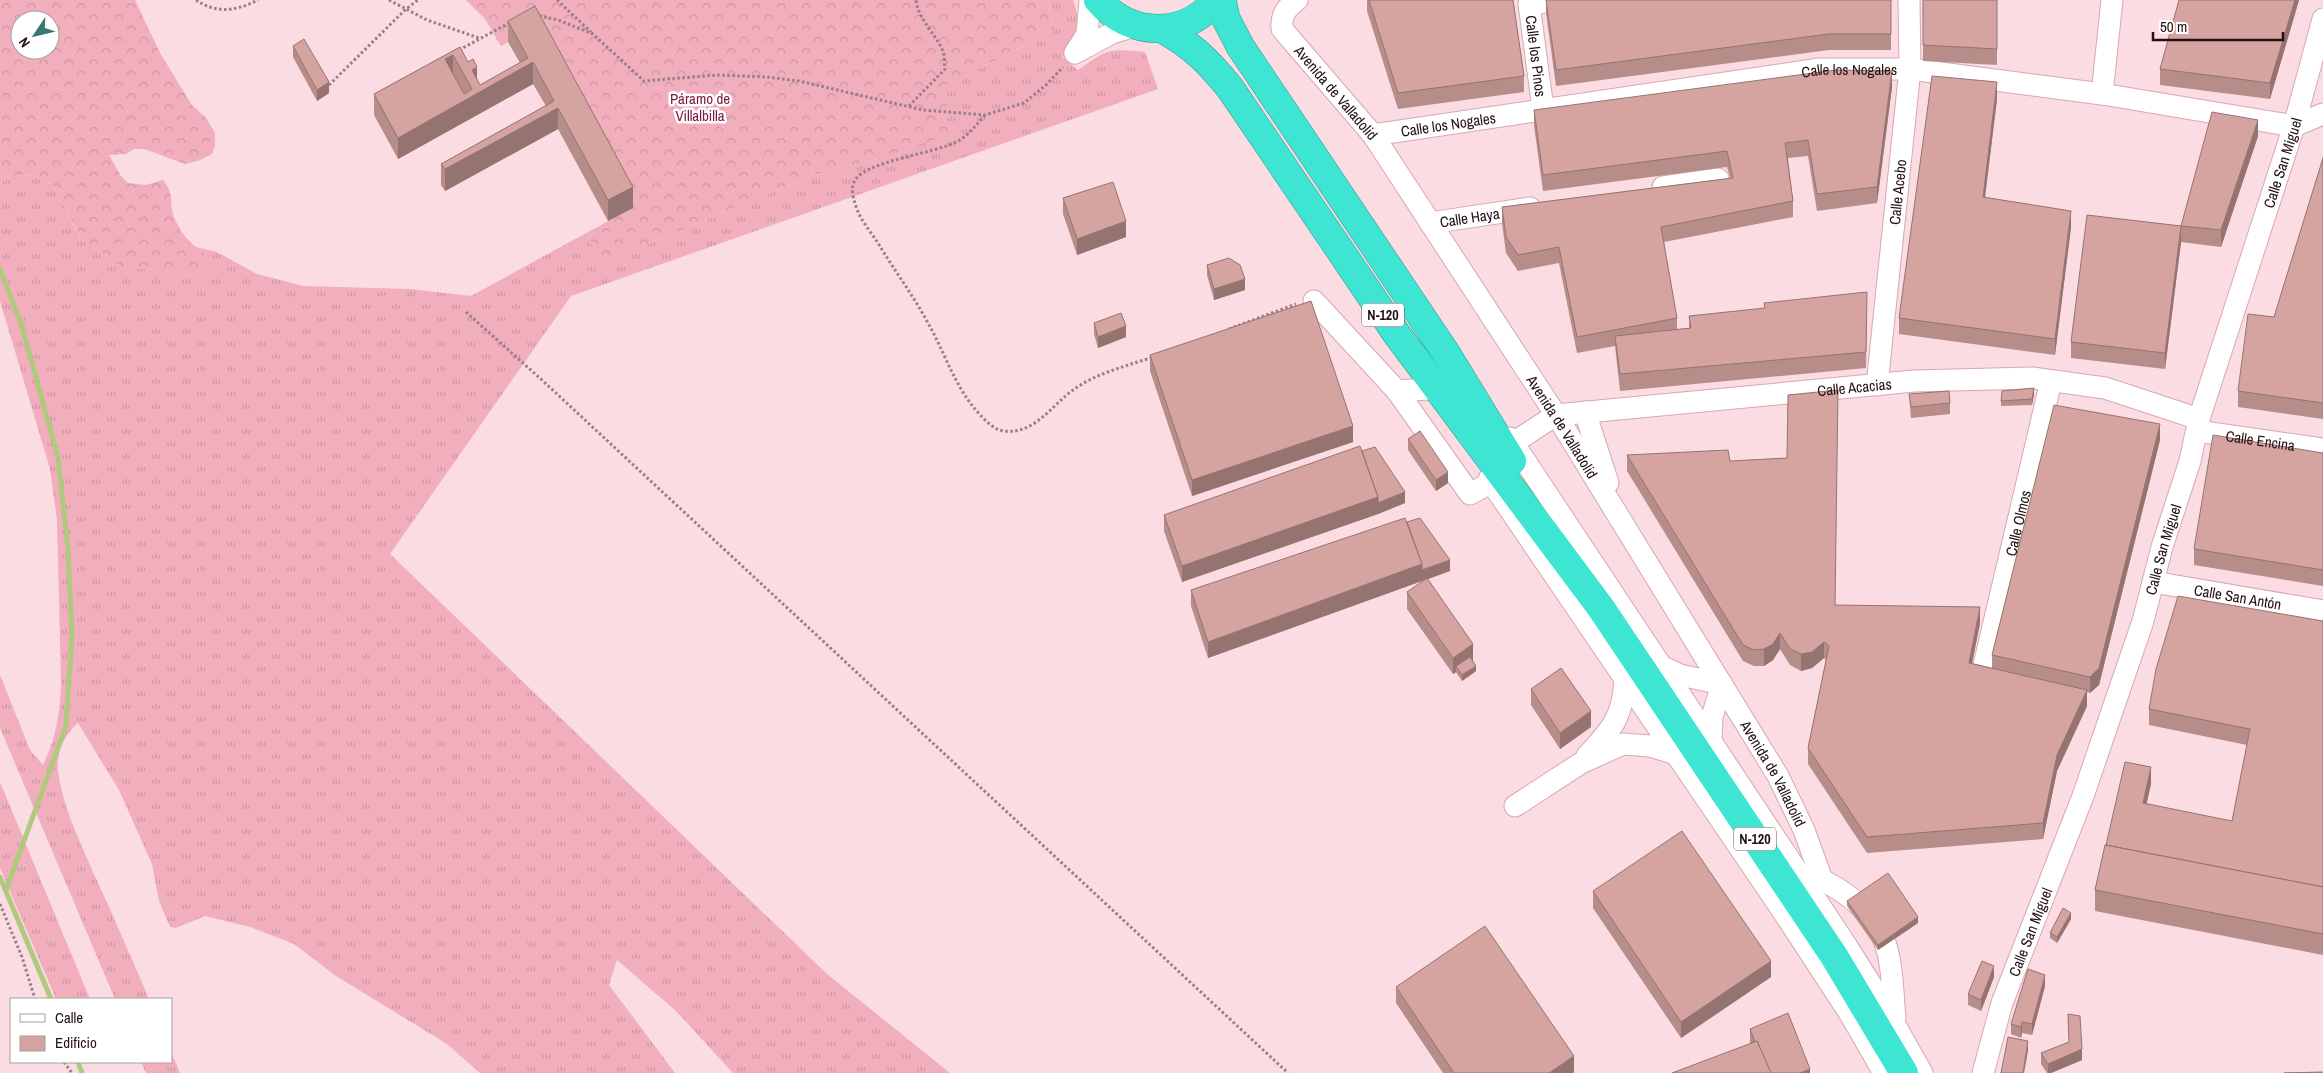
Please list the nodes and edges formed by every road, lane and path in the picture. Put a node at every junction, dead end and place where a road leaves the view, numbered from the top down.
1 (196, 0) edge
2 (258, 0) edge
3 (389, 0) edge
4 (418, 0) edge
5 (557, 0) edge
6 (916, 0) edge
7 (1090, 0) edge
8 (1098, 0) edge
9 (1216, 0) edge
10 (1222, 0) edge
11 (1297, 0) edge
12 (1561, 0) edge
13 (1909, 0) edge
14 (2112, 0) edge
15 (406, 9) junction
16 (538, 16) edge
17 (519, 18) edge
18 (2323, 19) edge
19 (1135, 26) junction
20 (1163, 29) junction
21 (593, 34) junction
22 (480, 38) junction
23 (454, 52) edge
24 (1075, 53) junction
25 (1910, 69) junction
26 (329, 85) edge
27 (2102, 94) junction
28 (909, 106) junction
29 (1543, 109) junction
30 (2323, 114) edge
31 (985, 115) junction
32 (2294, 126) junction
33 (1373, 135) junction
34 (1718, 179) edge
35 (1641, 191) edge
36 (1545, 206) edge
37 (1430, 223) junction
38 (1314, 301) joint
39 (466, 312) dead end
40 (1426, 322) junction
41 (1228, 329) edge
42 (1396, 333) junction
43 (1162, 353) edge
44 (2051, 381) junction
45 (1876, 385) junction
46 (1428, 389) junction
47 (1397, 392) junction
48 (1585, 412) junction
49 (1556, 415) junction
50 (2198, 425) junction
51 (1513, 443) junction
52 (2323, 449) edge
53 (1492, 482) junction
54 (1618, 514) junction
55 (2153, 582) junction
56 (1600, 608) junction
57 (2323, 611) edge
58 (1984, 665) edge
59 (1661, 666) junction
60 (1625, 679) junction
61 (1722, 684) junction
62 (1711, 742) junction
63 (1676, 754) junction
64 (1581, 763) junction
65 (1515, 806) dead end
66 (1796, 868) junction
67 (1822, 880) junction
68 (0, 904) edge
69 (35, 998) edge
70 (1896, 1026) junction
71 (1288, 1073) edge
72 (1884, 1073) edge
73 (1904, 1073) edge
74 (1922, 1073) edge
75 (1983, 1073) edge

1 - 2 path
3 - 15 path
4 - 15 path
5 - 21 path
6 - 28 path
7 - 24 street
8 - 19 highway, N-120
9 - 20 highway, N-120
10 - 40 highway, N-120
11 - 33 street, Avenida de Valladolid
12 - 29 street, Calle los Pinos
13 - 25 street, Calle Acebo
14 - 27 street
15 - 22 path
15 - 26 path
16 - 21 path
17 - 22 path
18 - 32 street, Calle San Miguel
19 - 20 highway, N-120
19 - 24 street
20 - 42 highway, N-120
21 - 28 path
22 - 23 path
24 - 31 path
25 - 27 street, Calle los Nogales
25 - 29 street, Calle los Nogales
25 - 45 street, Calle Acebo
27 - 32 street, Calle los Nogales
28 - 31 path
29 - 33 street, Calle los Nogales
30 - 32 street
31 - 43 path
32 - 50 street, Calle San Miguel
33 - 37 street, Avenida de Valladolid
34 - 35 street
36 - 37 street, Calle Haya
37 - 49 street, Avenida de Valladolid
38 - 41 path
38 - 47 street
39 - 71 path
40 - 51 street, Avenida de Valladolid
40 - 56 highway, N-120
42 - 46 street
42 - 56 highway, N-120
44 - 45 street, Calle Acacias
44 - 50 street, Calle Acacias
44 - 58 street, Calle Olmos
45 - 48 street, Calle Acacias
46 - 47 street
46 - 53 street
47 - 53 street
48 - 49 street, Calle Acacias
48 - 54 street
49 - 51 street, Calle Acacias
49 - 54 street, Avenida de Valladolid
50 - 52 street, Calle Encina
50 - 55 street, Calle San Miguel
51 - 59 street, Avenida de Valladolid
53 - 60 street
54 - 61 street, Avenida de Valladolid
55 - 57 street, Calle San Antón
55 - 75 street, Calle San Miguel
56 - 73 highway, N-120
59 - 61 street
59 - 62 street, Avenida de Valladolid
60 - 63 street
60 - 64 street
61 - 62 street
61 - 67 street, Avenida de Valladolid
62 - 66 street, Avenida de Valladolid
63 - 64 street
63 - 72 street
64 - 65 street
66 - 67 street
66 - 70 street, Avenida de Valladolid
67 - 70 street
68 - 69 path
70 - 74 street, Avenida de Valladolid

